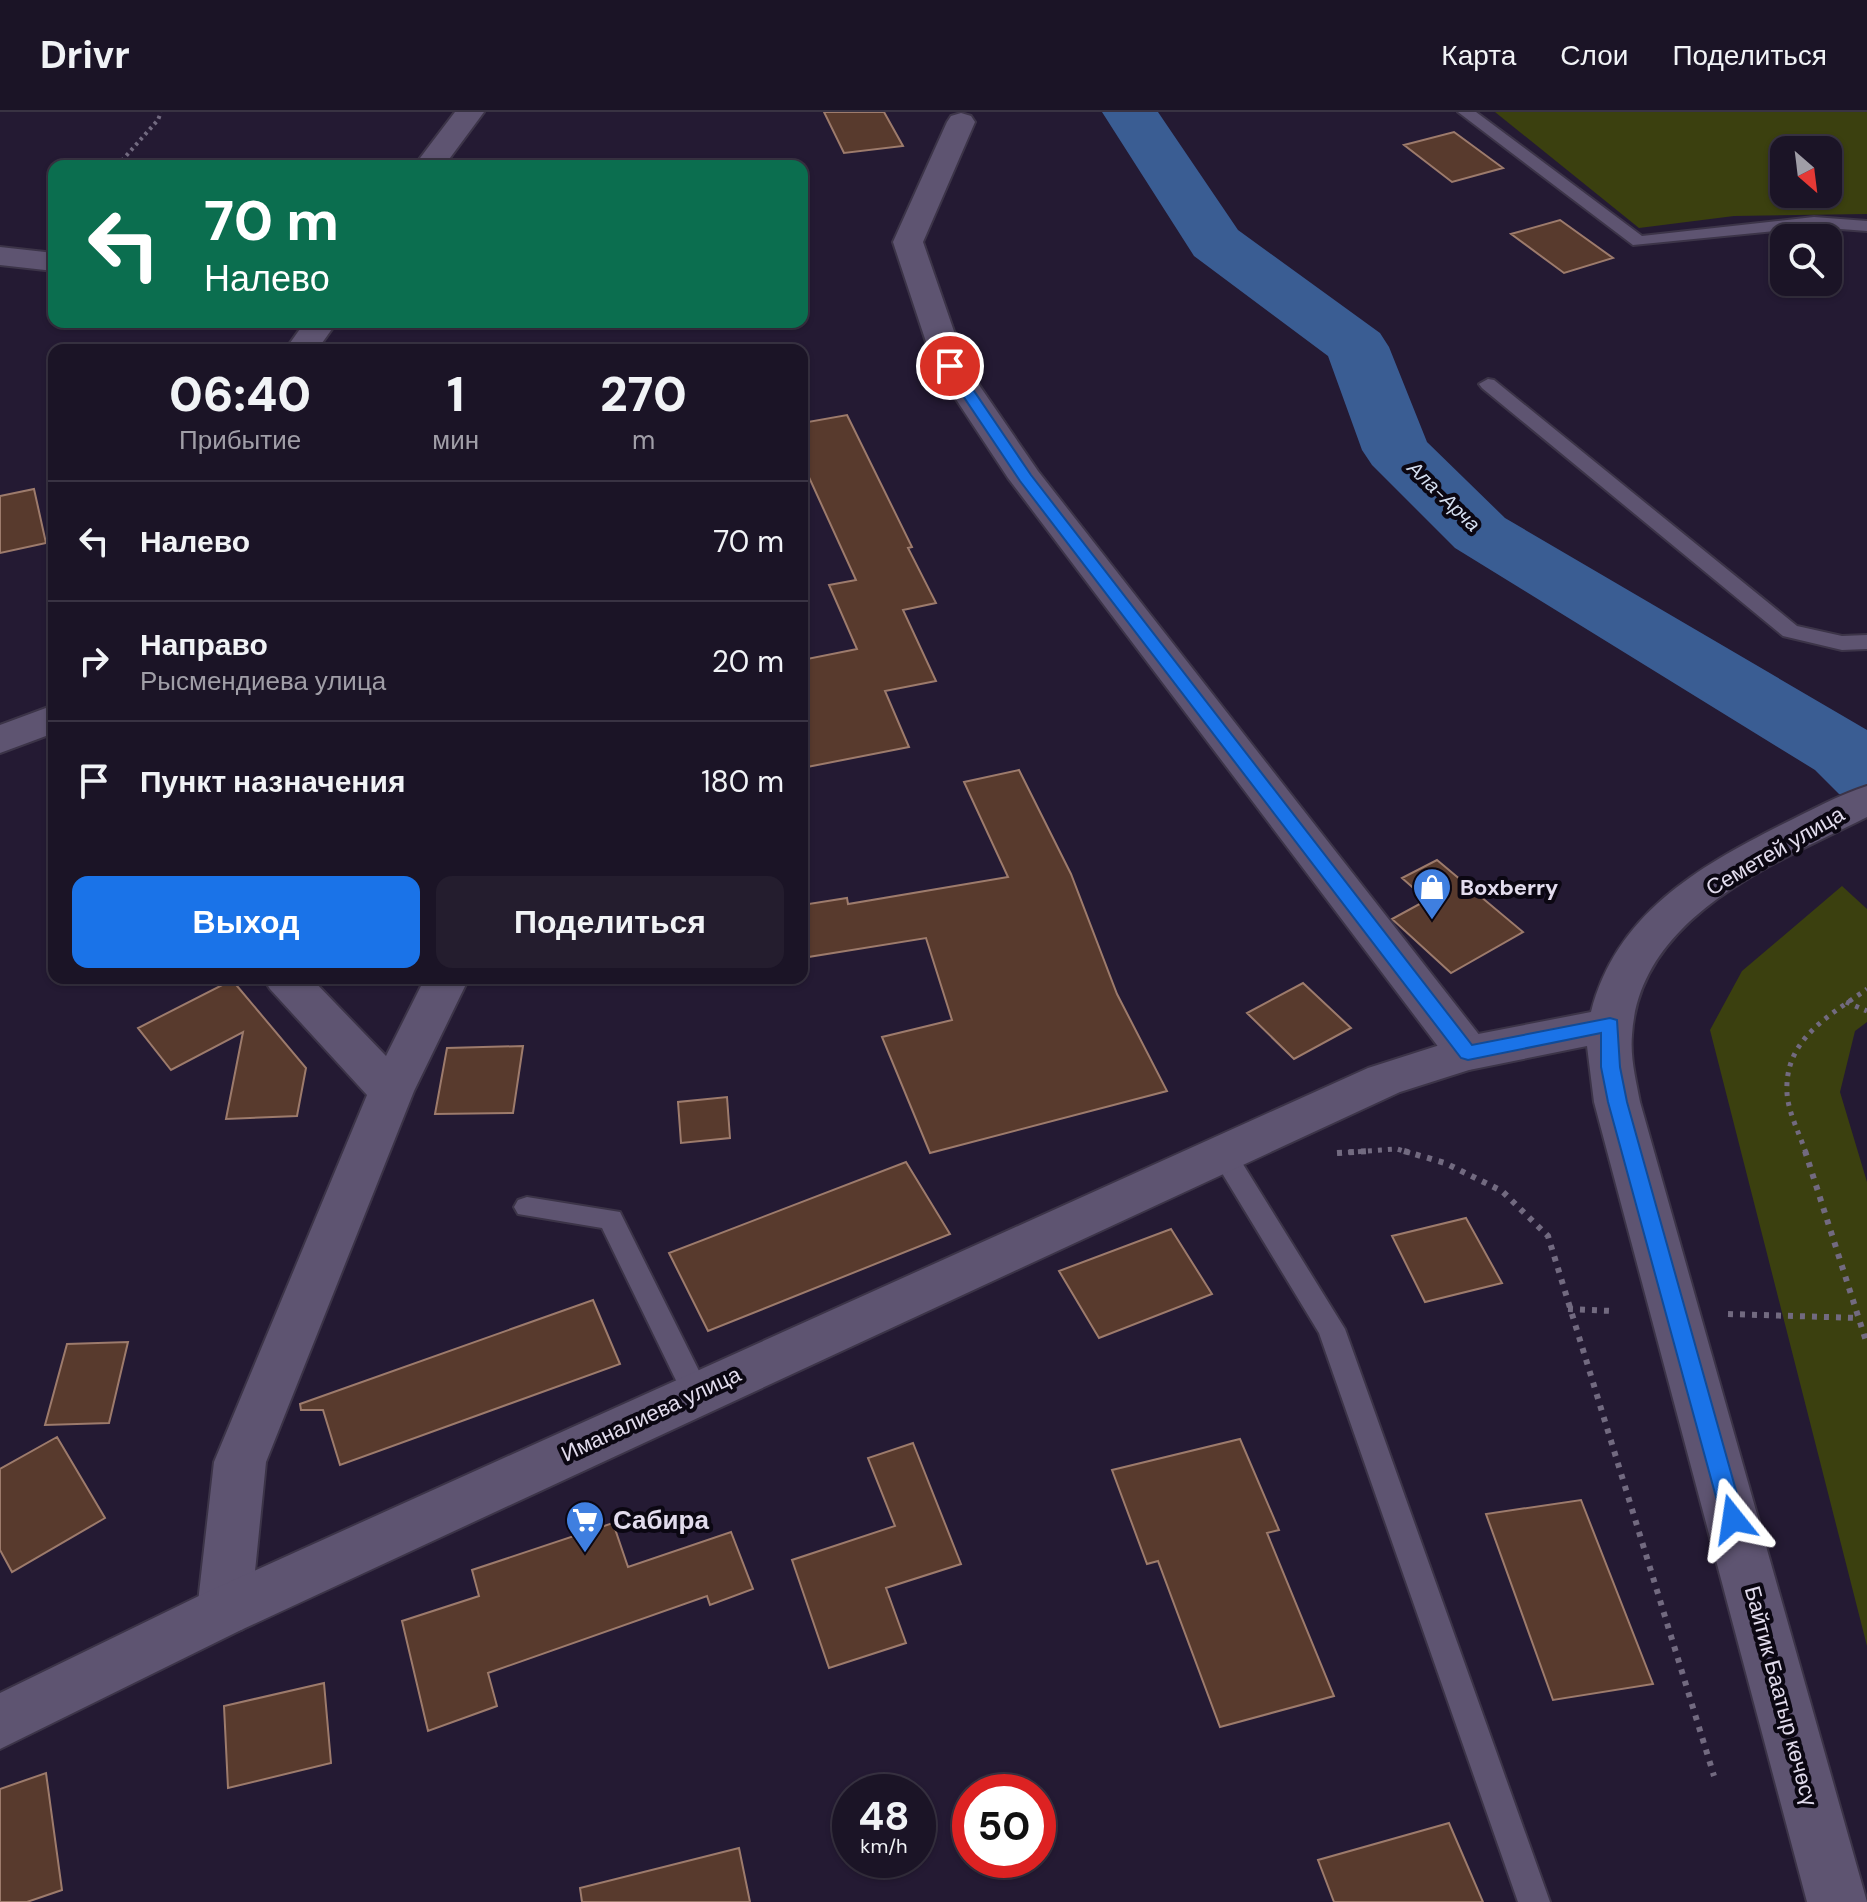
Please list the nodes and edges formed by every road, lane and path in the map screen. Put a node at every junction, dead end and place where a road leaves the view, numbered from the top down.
1 (161, 112) edge
2 (470, 112) edge
3 (1466, 112) edge
4 (961, 122) dead end
5 (122, 160) edge
6 (434, 160) edge
7 (1867, 226) edge
8 (0, 256) edge
9 (48, 261) edge
10 (1488, 384) dead end
11 (1867, 642) edge
12 (1867, 800) edge
13 (291, 984) edge
14 (444, 984) edge
15 (1867, 989) edge
16 (1846, 1002) junction
17 (1867, 1011) edge
18 (1610, 1025) junction
19 (1468, 1053) junction
20 (391, 1091) junction
21 (1317, 1136) junction
22 (1224, 1155) junction
23 (527, 1207) dead end
24 (1568, 1309) junction
25 (1612, 1311) dead end
26 (1728, 1314) dead end
27 (1858, 1318) junction
28 (1867, 1344) edge
29 (696, 1393) junction
30 (224, 1611) junction
31 (0, 1722) edge
32 (1714, 1776) dead end
33 (1534, 1902) edge
34 (1837, 1902) edge

1 - 5 path
2 - 6 street
3 - 7 lane
4 - 19 street
8 - 9 street
10 - 11 lane
12 - 18 street, Семетей улица
13 - 20 street
14 - 20 street
15 - 16 path
16 - 17 path
16 - 27 path
18 - 19 street, Иманалиева улица
18 - 34 street, Байтик Баатыр көчөсү
19 - 21 street, Иманалиева улица
20 - 30 street
21 - 22 street, Иманалиева улица
21 - 24 path
22 - 29 street, Иманалиева улица
22 - 33 lane
23 - 29 lane
24 - 25 path
24 - 32 path
26 - 27 path
27 - 28 path
29 - 30 street, Иманалиева улица
30 - 31 street, Иманалиева улица

